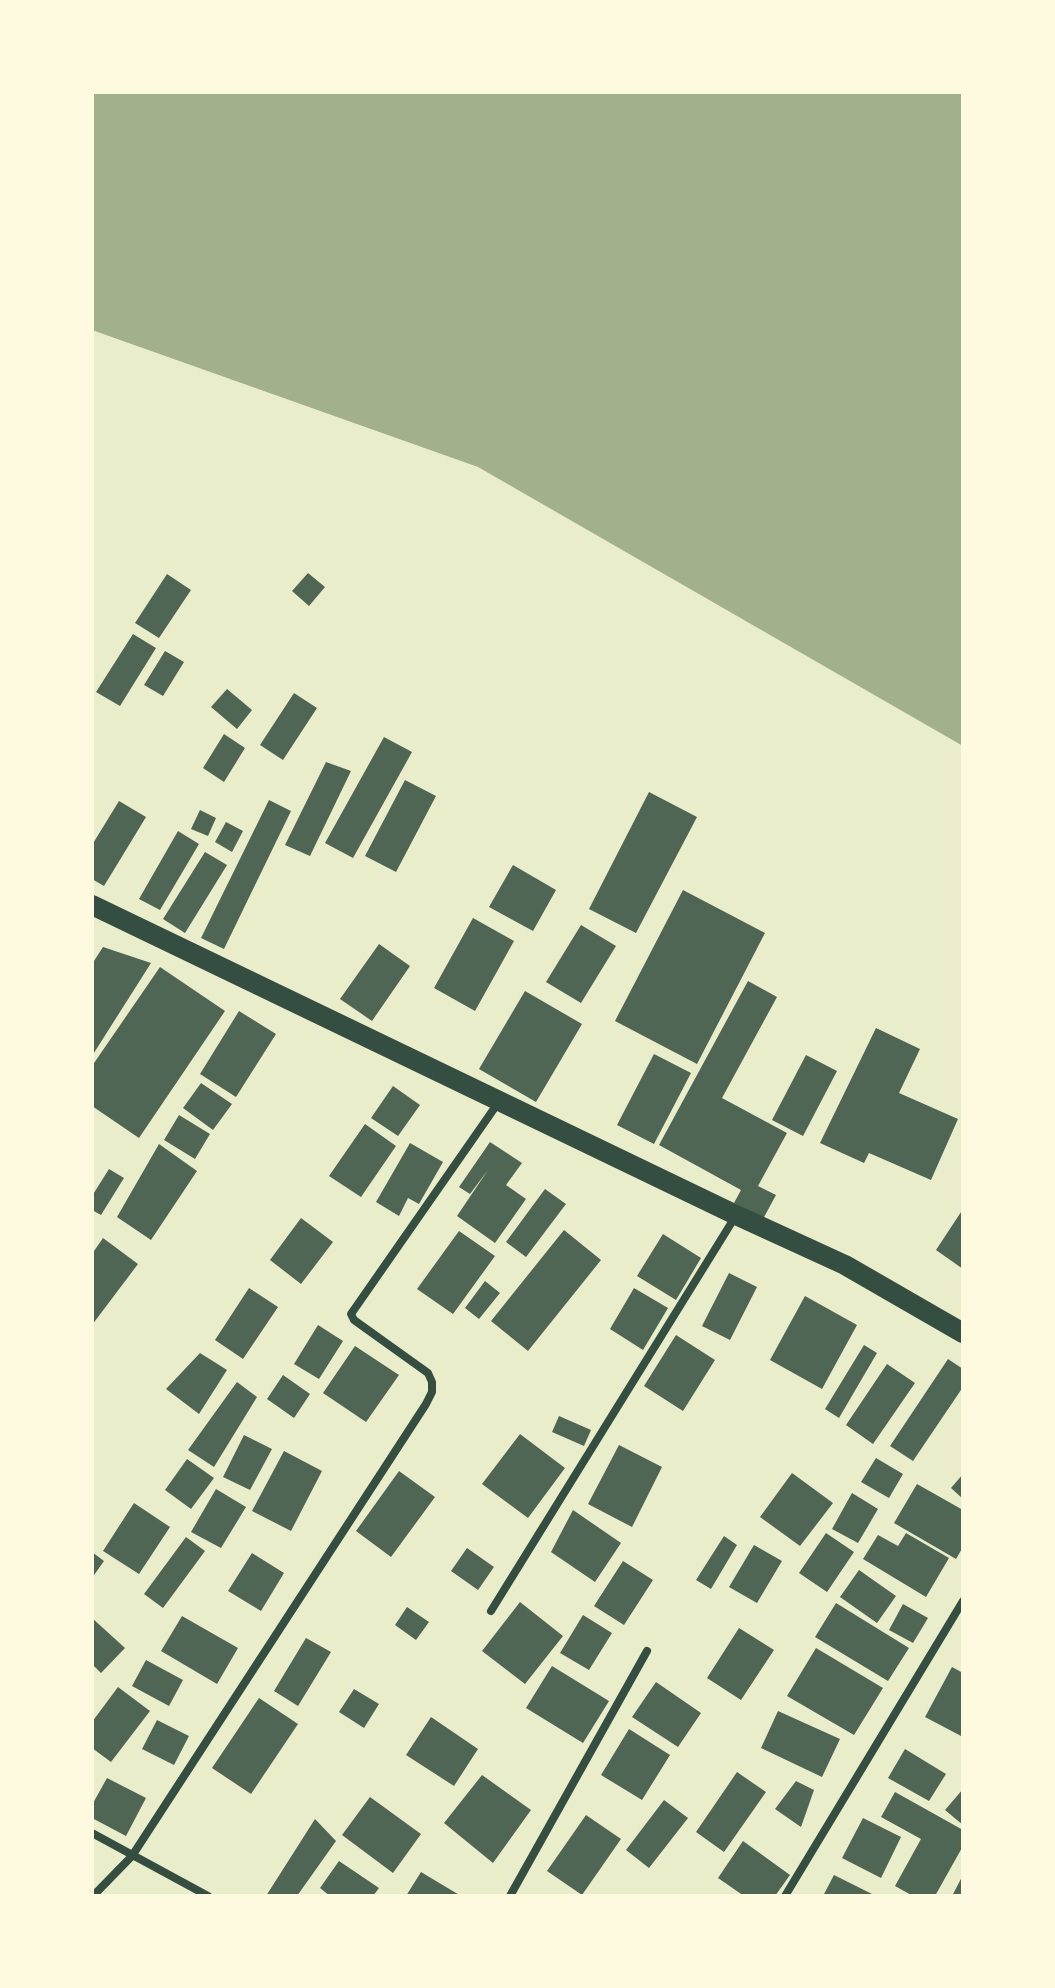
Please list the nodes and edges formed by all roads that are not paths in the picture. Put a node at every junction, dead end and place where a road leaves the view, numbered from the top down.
1 (92, 905) edge
2 (499, 1100) junction
3 (736, 1215) junction
4 (963, 1333) edge
5 (963, 1601) edge
6 (491, 1611) dead end
7 (647, 1651) dead end
8 (92, 1833) edge
9 (132, 1856) junction
10 (93, 1896) edge
11 (208, 1896) edge
12 (510, 1896) edge
13 (785, 1896) edge

1 - 2 main road
2 - 3 main road
2 - 9 street
3 - 4 main road
3 - 6 street
5 - 13 street
7 - 12 street
8 - 9 street
9 - 10 street
9 - 11 street

